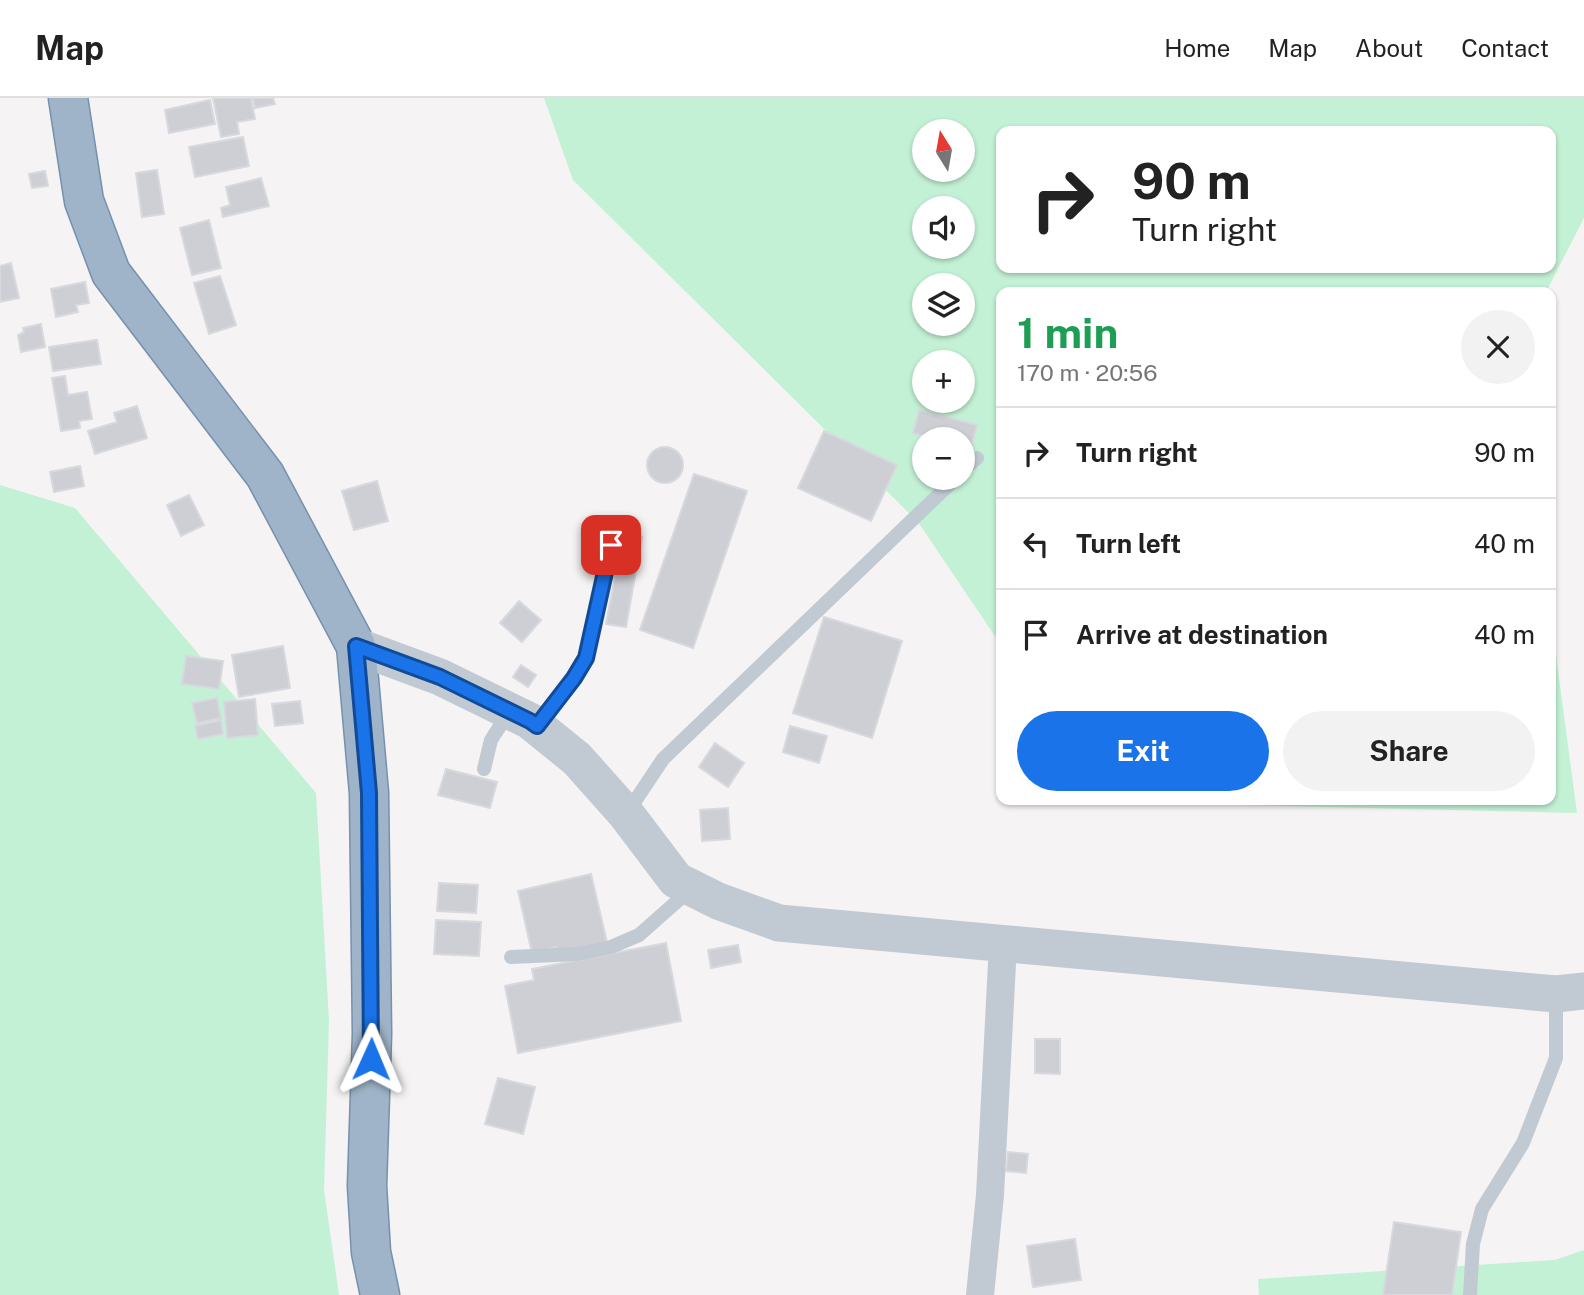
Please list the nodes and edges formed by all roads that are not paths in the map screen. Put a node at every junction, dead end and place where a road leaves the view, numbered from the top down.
1 (68, 98) edge
2 (943, 490) edge
3 (611, 545) dead end
4 (356, 646) junction
5 (523, 719) junction
6 (484, 769) dead end
7 (626, 814) junction
8 (692, 888) junction
9 (1003, 944) junction
10 (511, 957) dead end
11 (1570, 992) edge
12 (380, 1295) edge
13 (980, 1295) edge
14 (1470, 1295) edge

1 - 4 highway
2 - 7 lane
3 - 5 lane
4 - 5 street
4 - 12 highway
5 - 6 lane
5 - 7 street
7 - 8 street
8 - 9 street
8 - 10 lane
9 - 11 street
9 - 13 street
11 - 14 lane

